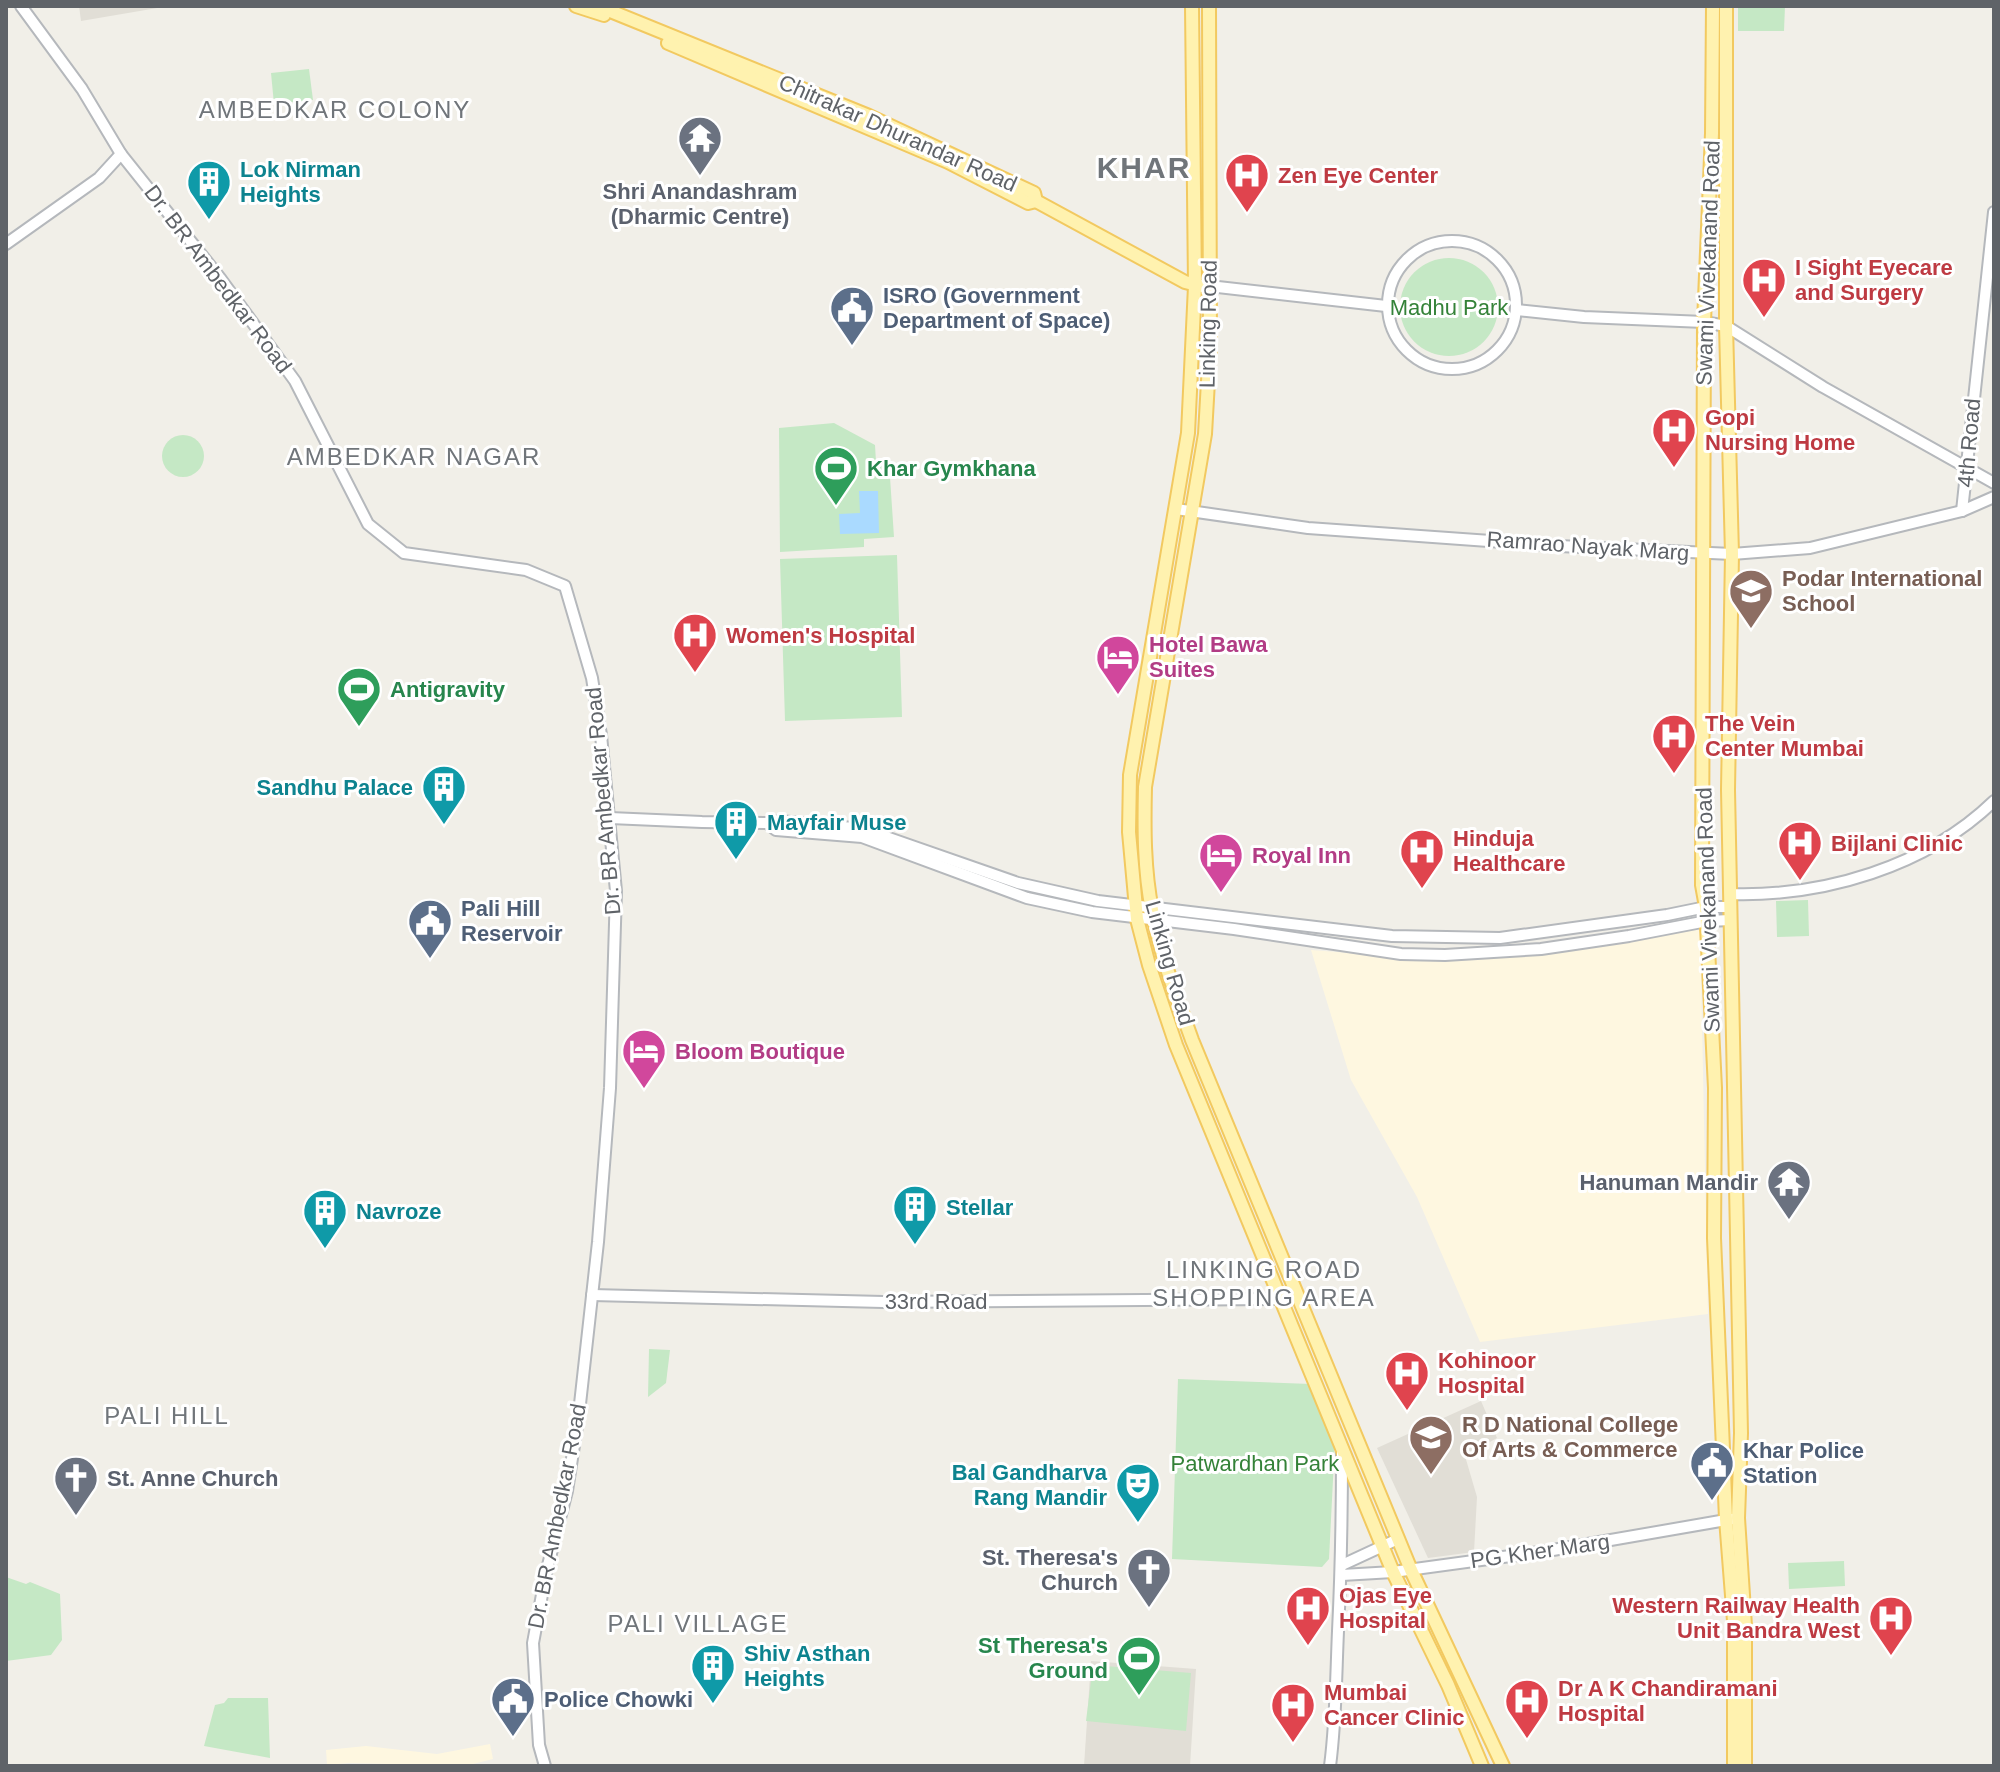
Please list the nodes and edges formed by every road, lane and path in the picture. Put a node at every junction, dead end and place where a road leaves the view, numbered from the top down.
1 (21, 6) edge
2 (576, 6) edge
3 (598, 6) edge
4 (1192, 6) edge
5 (1209, 6) edge
6 (1713, 6) edge
7 (1726, 6) edge
8 (121, 154) junction
9 (1711, 173) junction
10 (1727, 173) junction
11 (1036, 201) junction
12 (1994, 212) edge
13 (6, 244) edge
14 (1196, 285) junction
15 (1386, 306) junction
16 (1517, 310) junction
17 (1704, 322) junction
18 (1726, 326) junction
19 (1966, 467) junction
20 (1994, 483) edge
21 (1994, 497) edge
22 (1176, 509) junction
23 (1191, 511) junction
24 (1962, 511) junction
25 (1704, 553) junction
26 (1732, 554) junction
27 (1994, 802) edge
28 (610, 818) junction
29 (1731, 907) junction
30 (1136, 912) junction
31 (1152, 913) junction
32 (1707, 914) junction
33 (1192, 1040) junction
34 (1176, 1045) junction
35 (592, 1295) junction
36 (1281, 1299) junction
37 (1342, 1446) junction
38 (1732, 1519) junction
39 (1398, 1539) junction
40 (1383, 1547) junction
41 (1342, 1570) junction
42 (1411, 1570) junction
43 (1393, 1572) junction
44 (545, 1766) edge
45 (1330, 1766) edge
46 (1482, 1766) edge
47 (1503, 1766) edge
48 (1734, 1766) edge
49 (1745, 1766) edge

1 - 8 street
2 - 11 main road
3 - 11 main road, Chitrakar Dhurandar Road
4 - 14 main road, Linking Road
5 - 14 main road, Linking Road
6 - 9 main road, Swami Vivekanand Road
7 - 10 main road, Swami Vivekanand Road
8 - 13 street
8 - 28 street, Dr. BR Ambedkar Road
9 - 10 main road
9 - 17 main road, Swami Vivekanand Road
10 - 18 main road, Swami Vivekanand Road
11 - 14 main road, Chitrakar Dhurandar Road
12 - 19 street, 4th Road
14 - 15 street
14 - 22 main road, Linking Road
14 - 23 main road, Linking Road
15 - 16 street
15 - 16 street
16 - 17 street
17 - 18 street
17 - 25 main road, Swami Vivekanand Road
18 - 19 street
18 - 26 main road, Swami Vivekanand Road
19 - 20 street
19 - 24 street, 4th Road
21 - 24 street, Ramrao Nayak Marg
22 - 23 street, Ramrao Nayak Marg
22 - 30 main road, Linking Road
23 - 25 street, Ramrao Nayak Marg
23 - 31 main road, Linking Road
24 - 26 street, Ramrao Nayak Marg
25 - 26 street, Ramrao Nayak Marg
25 - 32 main road, Swami Vivekanand Road
26 - 29 main road, Swami Vivekanand Road
27 - 29 street
28 - 30 street
28 - 35 street, Dr. BR Ambedkar Road
29 - 32 street
29 - 38 main road, Swami Vivekanand Road
30 - 31 street
30 - 34 main road, Linking Road
31 - 32 street
31 - 32 street
31 - 33 main road, Linking Road
32 - 38 main road, Swami Vivekanand Road
33 - 34 main road
33 - 39 main road, Linking Road
34 - 36 main road, Linking Road
35 - 36 street, 33rd Road
35 - 44 street, Dr. BR Ambedkar Road
36 - 37 main road, Linking Road
37 - 40 main road, Linking Road
37 - 41 street
38 - 42 street, PG Kher Marg
38 - 48 main road, Swami Vivekanand Road
38 - 49 main road, Swami Vivekanand Road
39 - 40 street
39 - 42 main road, Linking Road
40 - 41 street
40 - 43 main road, Linking Road
41 - 43 street, PG Kher Marg
41 - 45 street
42 - 43 street, PG Kher Marg
42 - 47 main road, Linking Road
43 - 46 main road, Linking Road

